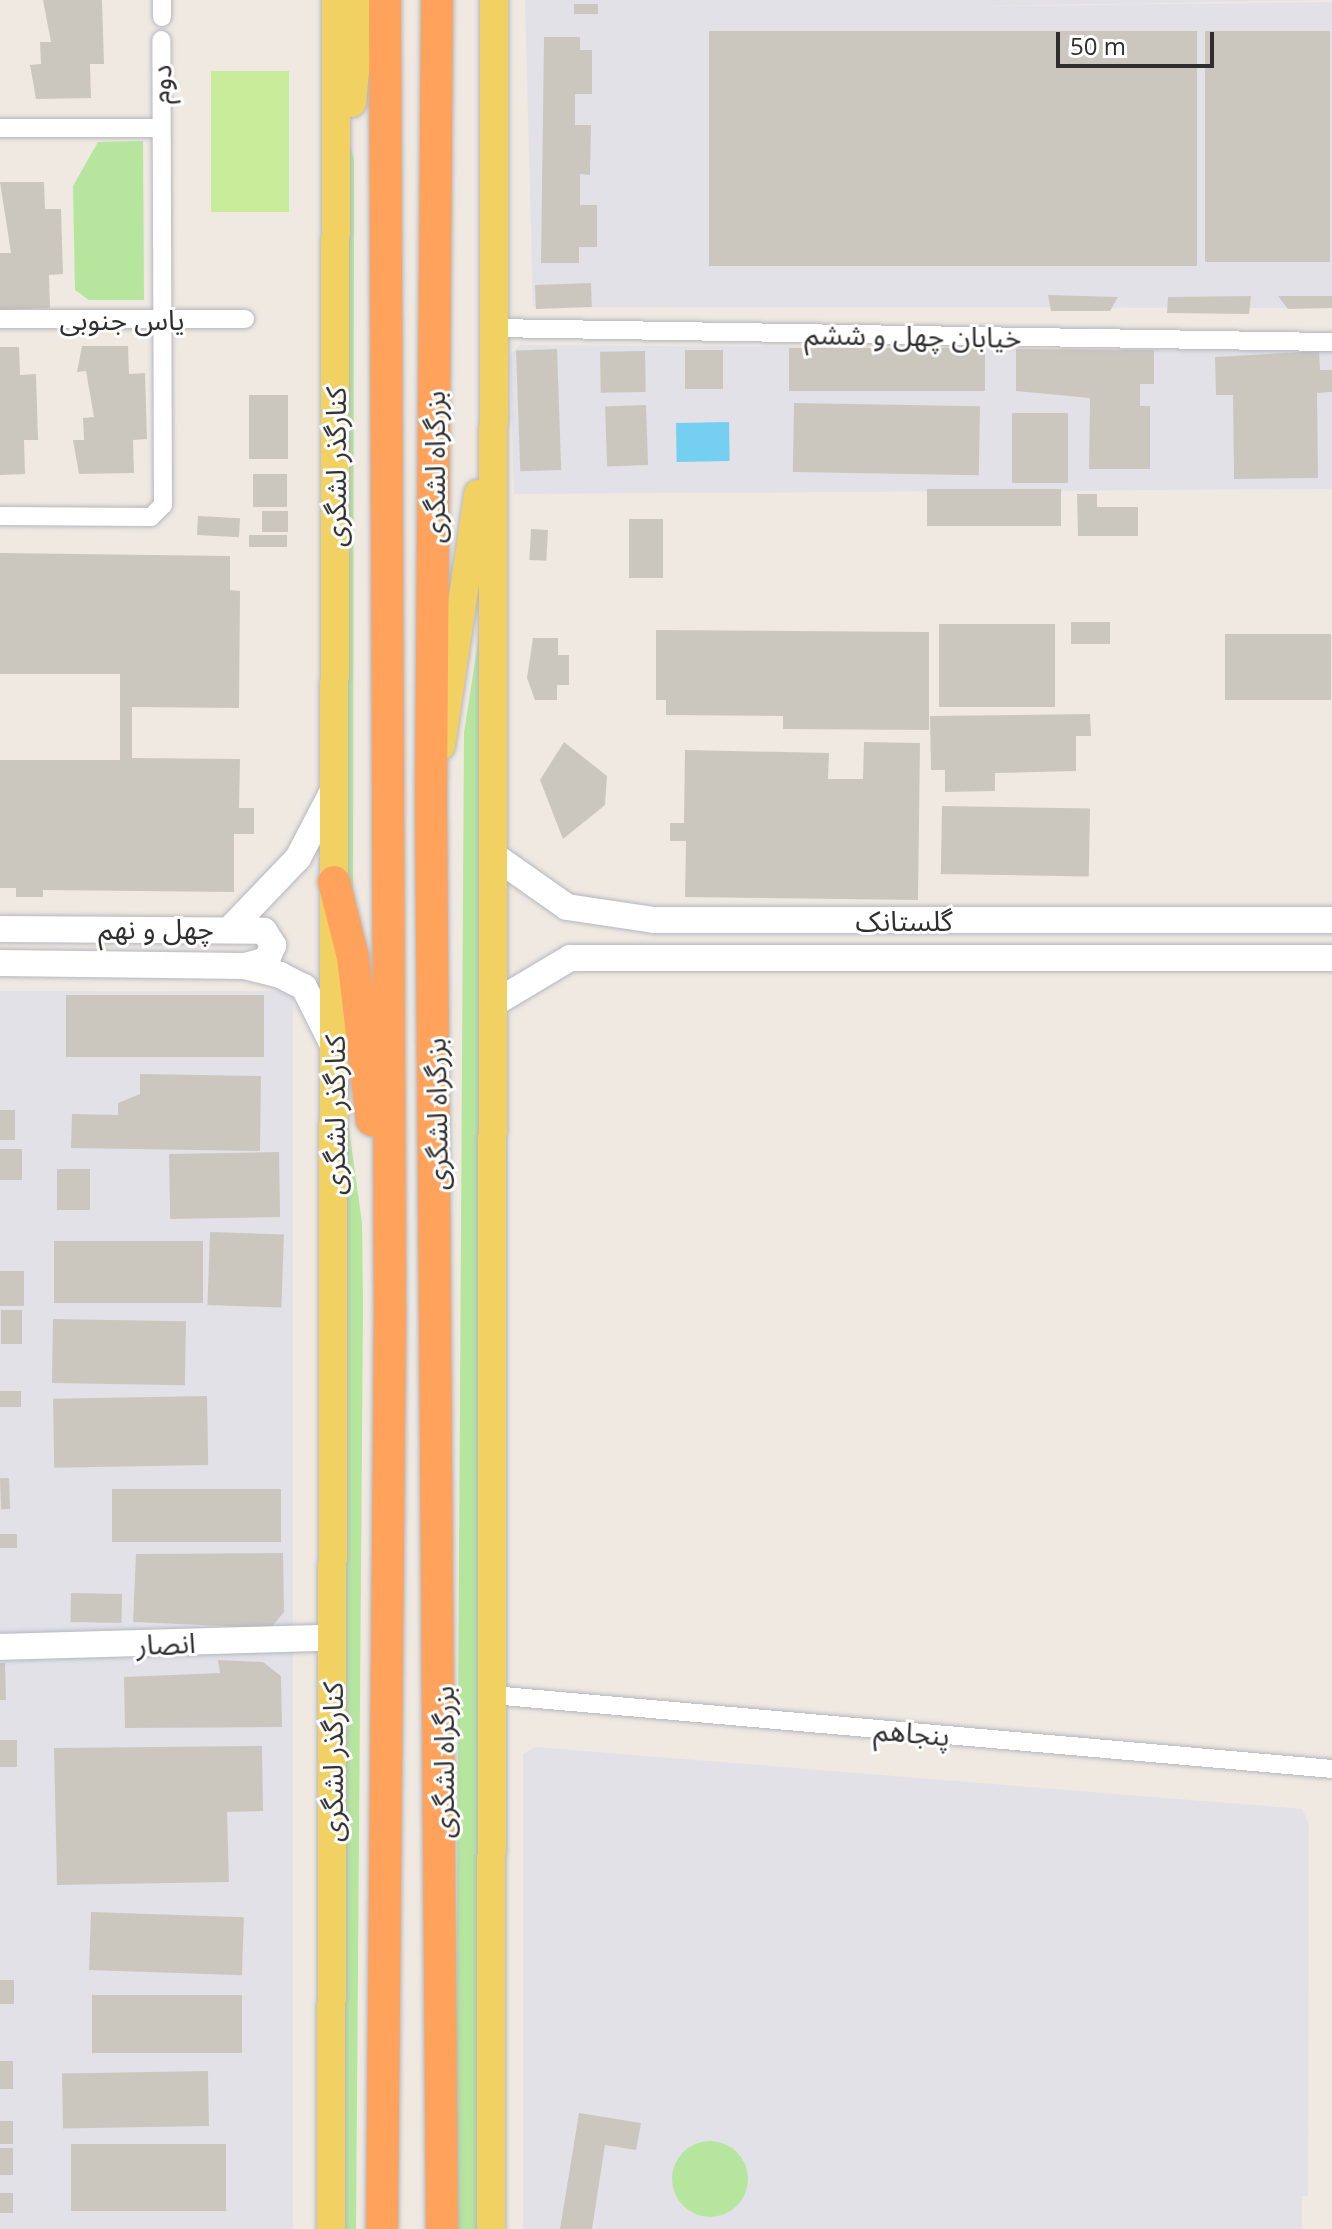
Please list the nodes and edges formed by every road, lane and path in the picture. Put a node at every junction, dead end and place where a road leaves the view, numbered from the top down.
1 (336, 0) edge
2 (362, 0) edge
3 (385, 0) edge
4 (437, 0) edge
5 (494, 0) edge
6 (161, 40) dead end
7 (0, 128) edge
8 (158, 128) junction
9 (336, 266) junction
10 (0, 319) edge
11 (158, 319) junction
12 (245, 319) dead end
13 (493, 342) junction
14 (1332, 342) edge
15 (0, 516) edge
16 (335, 787) junction
17 (431, 802) junction
18 (493, 855) junction
19 (334, 882) junction
20 (1332, 920) edge
21 (231, 928) junction
22 (0, 929) edge
23 (1332, 958) edge
24 (0, 963) edge
25 (244, 966) junction
26 (493, 1004) junction
27 (334, 1047) junction
28 (390, 1274) junction
29 (332, 1638) junction
30 (0, 1647) edge
31 (492, 1695) junction
32 (1332, 1769) edge
33 (331, 2229) edge
34 (382, 2229) edge
35 (442, 2229) edge
36 (491, 2229) edge

1 - 9 main road, کنارگذر لشگری
2 - 9 main road
3 - 28 highway, بزرگراه لشگری
4 - 17 highway, بزرگراه لشگری
5 - 13 main road
6 - 8 street, دوم
7 - 8 street
8 - 11 street, دوم
9 - 16 main road, کنارگذر لشگری
10 - 11 street, یاس جنوبی
11 - 12 street, یاس جنوبی
11 - 15 street, دوم
13 - 14 street, خیابان چهل و ششم
13 - 17 main road
13 - 18 main road
16 - 19 main road, کنارگذر لشگری
16 - 21 street, چهل و نهم
17 - 35 highway, بزرگراه لشگری
18 - 20 street, گلستانک
18 - 26 main road
19 - 27 main road, کنارگذر لشگری
19 - 28 highway
21 - 22 street, چهل و نهم
21 - 25 street
23 - 26 street, گلستانک
24 - 25 street, چهل و نهم
25 - 27 street, چهل و نهم
26 - 31 main road
27 - 29 main road, کنارگذر لشگری
28 - 34 highway, بزرگراه لشگری
29 - 30 street, انصار
29 - 33 main road, کنارگذر لشگری
31 - 32 street, پنجاهم
31 - 36 main road

